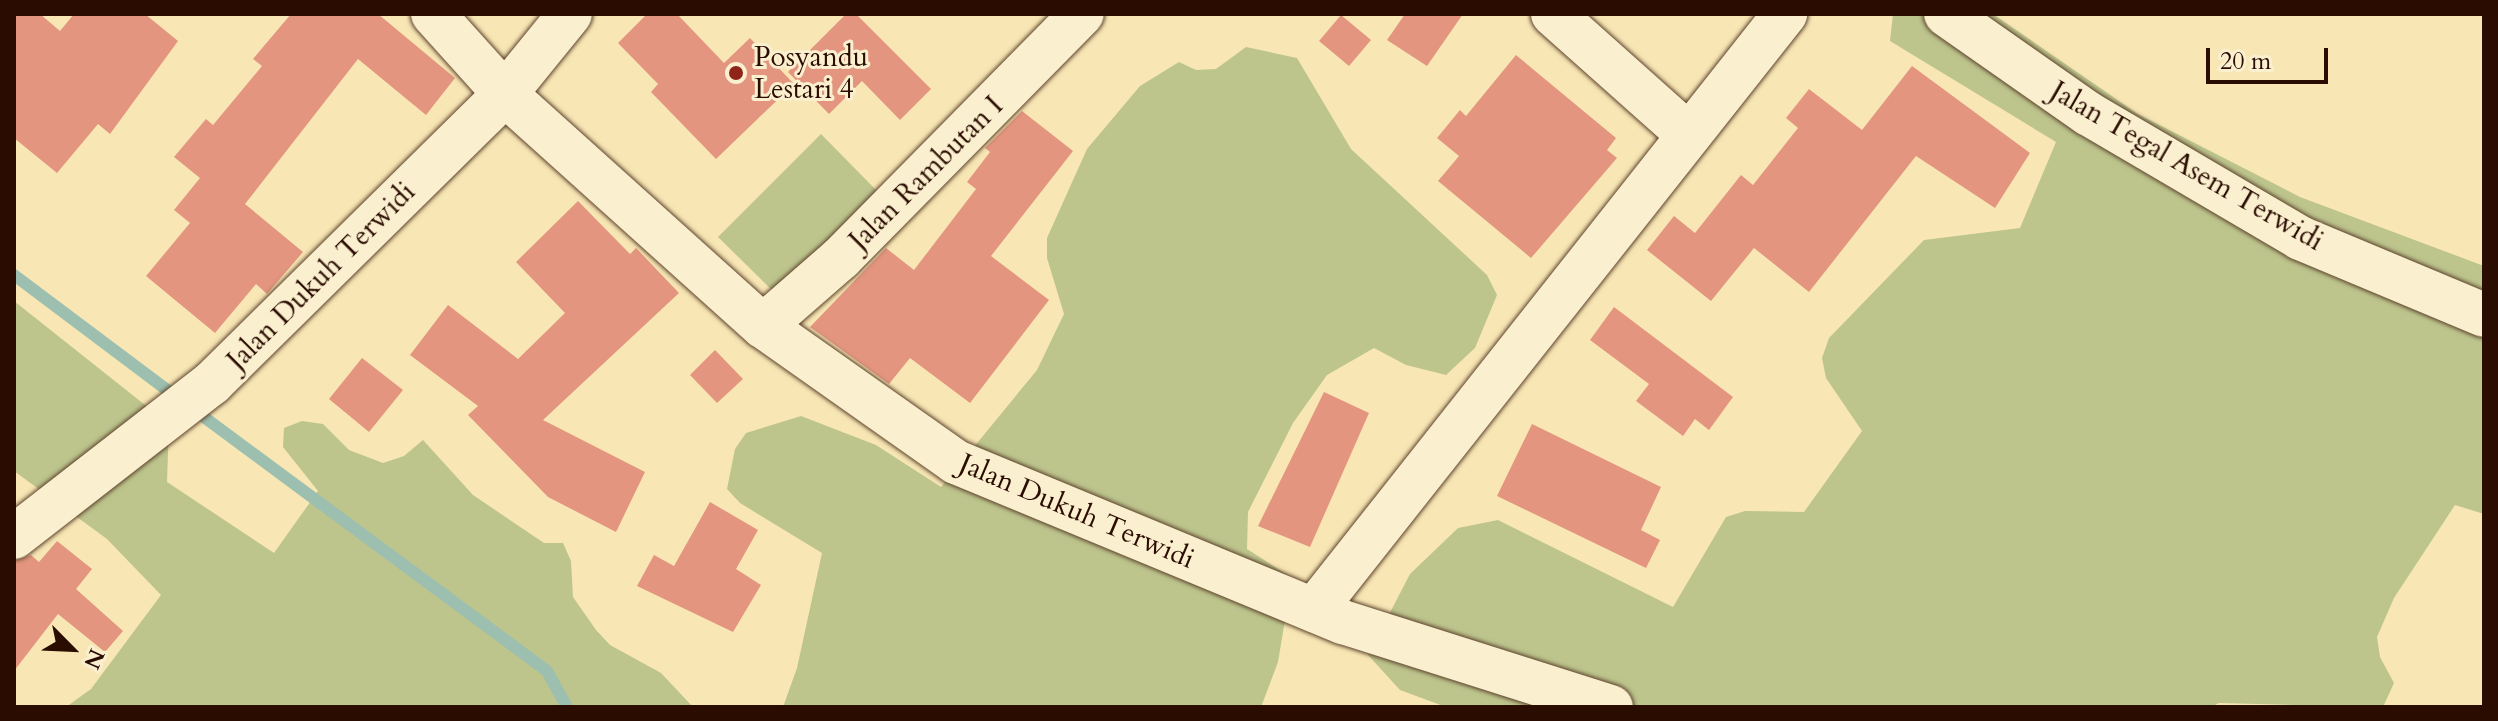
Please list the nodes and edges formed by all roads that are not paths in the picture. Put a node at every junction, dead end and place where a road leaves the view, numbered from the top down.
1 (433, 14) edge
2 (570, 14) edge
3 (1082, 14) edge
4 (1553, 14) edge
5 (1785, 14) edge
6 (1946, 14) edge
7 (505, 94) junction
8 (1689, 135) junction
9 (2484, 315) edge
10 (763, 326) junction
11 (14, 537) edge
12 (1314, 610) junction
13 (1611, 707) edge

1 - 7 street, Jalan Dukuh Terwidi
2 - 7 street
3 - 10 street, Jalan Rambutan I
4 - 8 street
5 - 8 street
6 - 9 street, Jalan Tegal Asem Terwidi
7 - 10 street, Jalan Dukuh Terwidi
7 - 11 street, Jalan Dukuh Terwidi
8 - 12 street
10 - 12 street, Jalan Dukuh Terwidi
12 - 13 street, Jalan Dukuh Terwidi

